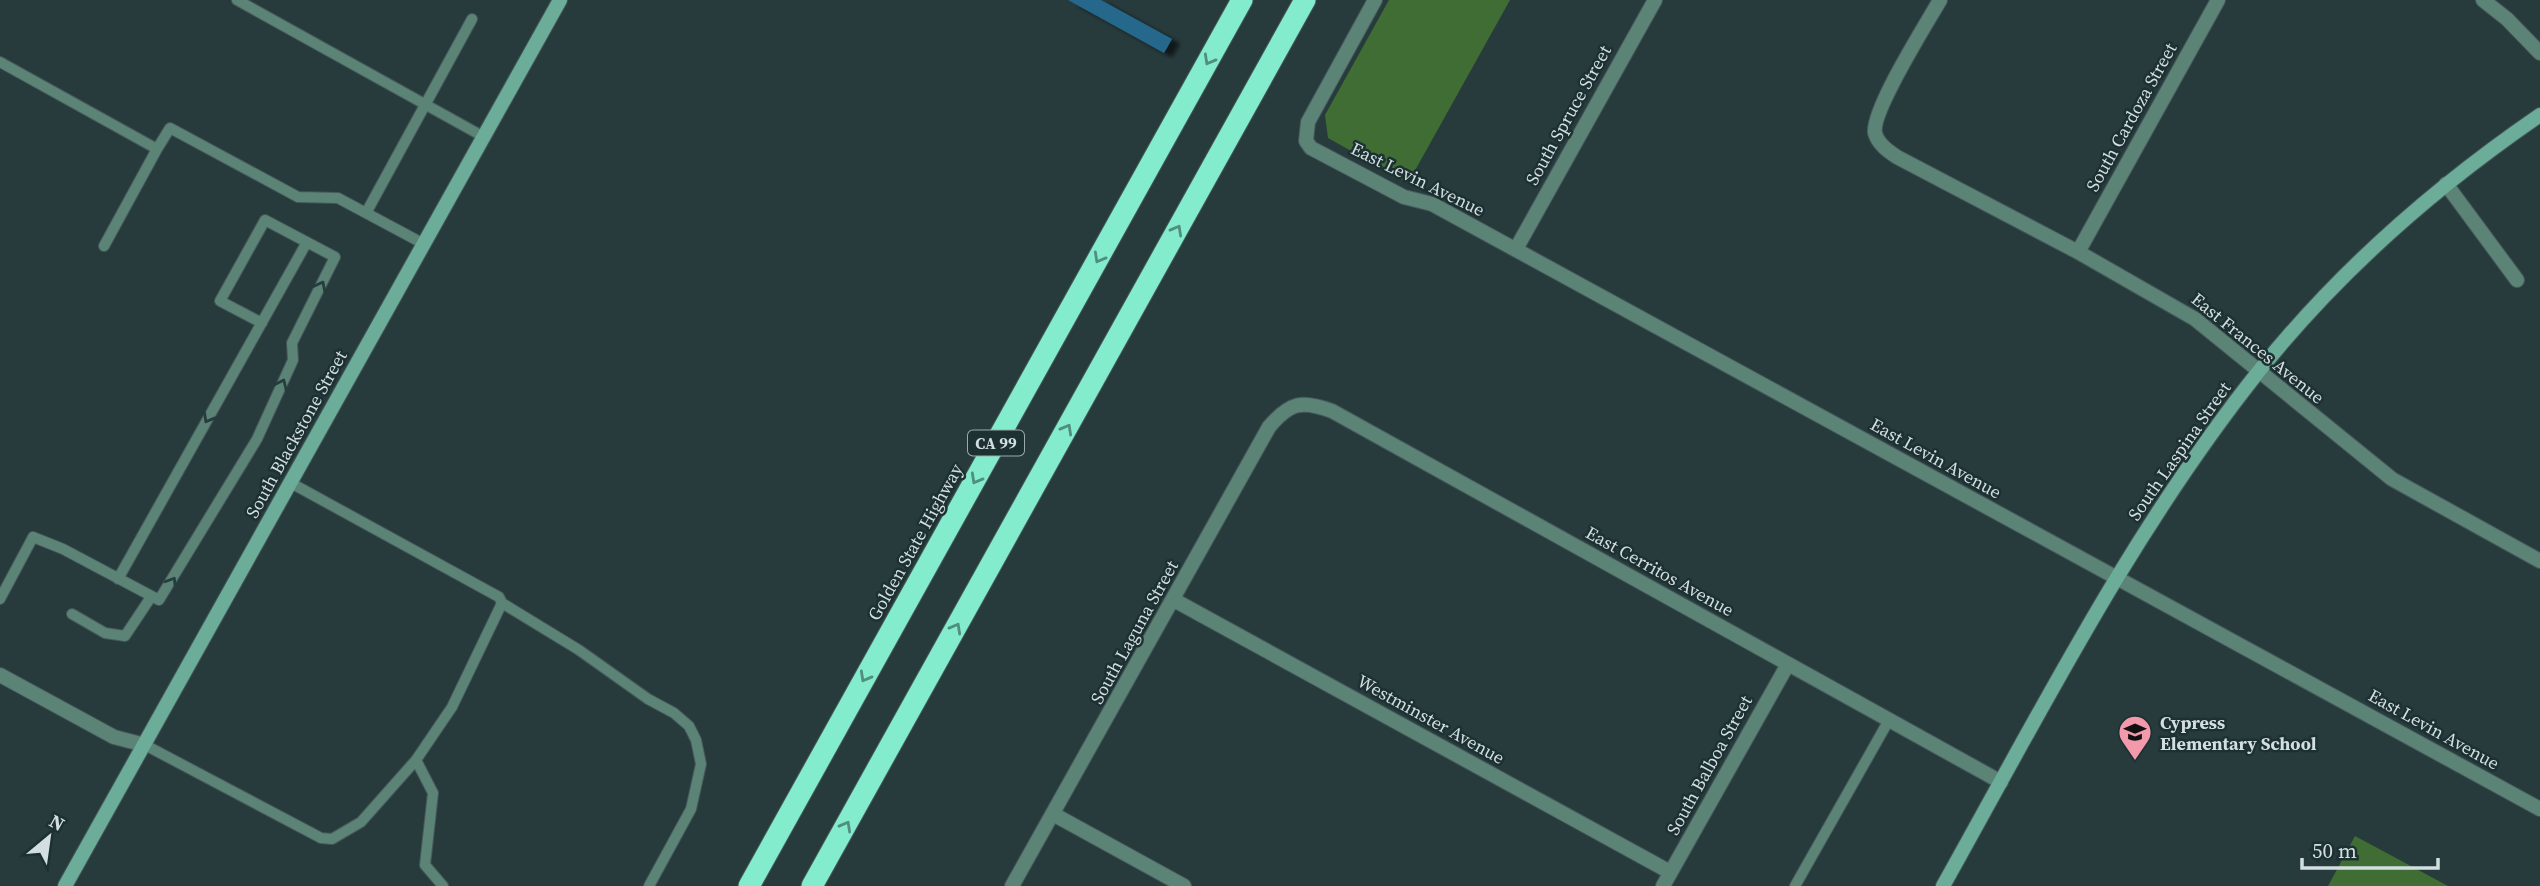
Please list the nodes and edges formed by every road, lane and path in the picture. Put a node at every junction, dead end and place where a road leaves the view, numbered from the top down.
1 (237, 0) edge
2 (560, 0) edge
3 (1242, 0) edge
4 (1305, 0) edge
5 (1375, 0) edge
6 (1655, 0) edge
7 (1940, 0) edge
8 (2218, 0) edge
9 (2483, 0) edge
10 (472, 19) dead end
11 (2540, 52) edge
12 (0, 62) edge
13 (425, 105) junction
14 (2540, 114) edge
15 (484, 137) junction
16 (157, 149) junction
17 (2446, 184) junction
18 (366, 213) junction
19 (307, 242) junction
20 (424, 244) junction
21 (104, 246) dead end
22 (1516, 250) junction
23 (2078, 252) junction
24 (2517, 280) dead end
25 (262, 323) junction
26 (2259, 371) junction
27 (1297, 404) joint
28 (291, 483) junction
29 (2540, 561) edge
30 (2116, 578) junction
31 (118, 579) junction
32 (151, 597) junction
33 (0, 599) edge
34 (1174, 600) junction
35 (502, 603) junction
36 (72, 614) dead end
37 (1788, 664) junction
38 (0, 676) edge
39 (1889, 720) junction
40 (145, 745) junction
41 (416, 760) junction
42 (2001, 782) junction
43 (2540, 809) edge
44 (1053, 814) junction
45 (1670, 872) junction
46 (65, 886) edge
47 (443, 886) edge
48 (649, 886) edge
49 (749, 886) edge
50 (812, 886) edge
51 (1012, 886) edge
52 (1184, 886) edge
53 (1663, 886) edge
54 (1795, 886) edge
55 (1943, 886) edge

1 - 13 lane
2 - 15 main road, South Blackstone Street
3 -> 49 highway, Golden State Highway / CA 99
50 -> 4 highway, CA 99
5 - 22 street, East Levin Avenue
6 - 22 street, South Spruce Street
7 - 23 street, East Frances Avenue
8 - 23 street, South Cardoza Street
9 - 11 street
10 - 13 lane
12 - 16 lane
13 - 15 lane
13 - 18 lane
14 - 17 main road, South Laspina Street
15 - 20 main road, South Blackstone Street
16 - 18 lane
16 - 21 lane
17 - 24 street
17 - 26 main road, South Laspina Street
18 - 20 lane
19 - 25 lane
19 - 25 lane
32 -> 19 lane
20 - 28 main road, South Blackstone Street
22 - 30 street, East Levin Avenue
23 - 26 street, East Frances Avenue
25 -> 31 lane
26 - 29 street, East Frances Avenue
26 - 30 main road, South Laspina Street
27 - 34 street, South Laguna Street
27 - 37 street, East Cerritos Avenue
28 - 35 lane
28 - 40 main road, South Blackstone Street
30 - 42 main road, South Laspina Street
30 - 43 street, East Levin Avenue
31 - 32 lane
31 - 33 lane
32 - 36 lane
34 - 44 street, South Laguna Street
34 - 45 street, Westminster Avenue
35 - 41 lane
35 - 48 lane
37 - 39 street, East Cerritos Avenue
37 - 45 street, South Balboa Street
38 - 40 street
39 - 42 street, East Cerritos Avenue
39 - 54 lane
40 - 41 lane
40 - 46 main road, South Blackstone Street
41 - 47 lane
42 - 55 main road, South Laspina Street
44 - 51 street, South Laguna Street
44 - 52 street
45 - 53 street, South Balboa Street

